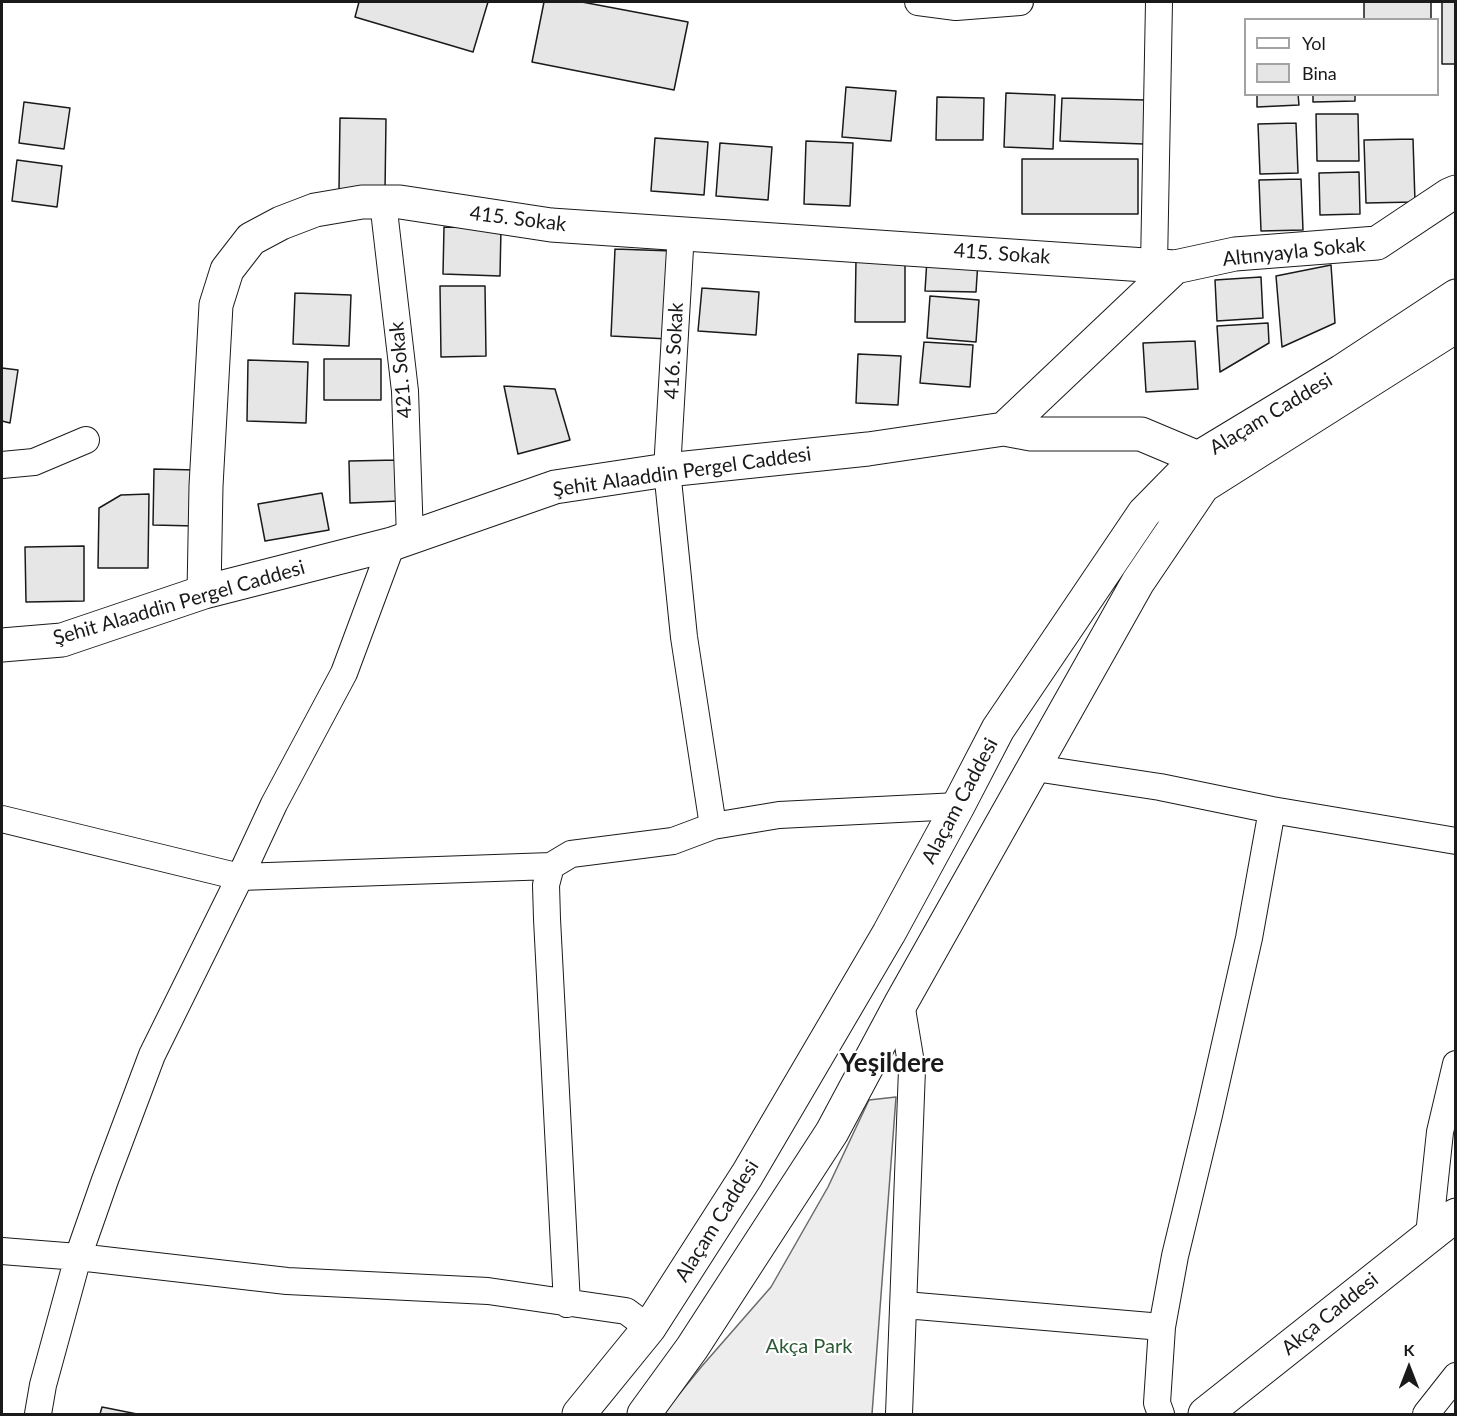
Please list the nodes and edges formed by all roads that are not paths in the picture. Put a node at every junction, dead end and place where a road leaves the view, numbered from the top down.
1 (918, 2) edge
2 (1020, 2) edge
3 (1159, 2) edge
4 (1455, 192) edge
5 (383, 202) junction
6 (681, 232) junction
7 (1165, 266) junction
8 (1455, 296) edge
9 (1455, 326) edge
10 (1004, 429) junction
11 (86, 440) dead end
12 (1198, 458) junction
13 (2, 465) edge
14 (667, 470) junction
15 (401, 541) junction
16 (204, 592) junction
17 (2, 645) edge
18 (1035, 768) junction
19 (958, 806) junction
20 (1272, 810) junction
21 (2, 819) edge
22 (713, 826) junction
23 (1455, 840) edge
24 (551, 866) junction
25 (240, 878) junction
26 (901, 1003) junction
27 (1455, 1064) edge
28 (1455, 1215) edge
29 (1429, 1235) junction
30 (2, 1251) edge
31 (78, 1257) junction
32 (567, 1304) junction
33 (905, 1305) junction
34 (1162, 1327) junction
35 (649, 1328) junction
36 (1455, 1376) edge
37 (38, 1414) edge
38 (579, 1414) edge
39 (644, 1414) edge
40 (899, 1414) edge
41 (1161, 1414) edge
42 (1205, 1414) edge
43 (1425, 1414) edge

1 - 2 street
3 - 7 street
4 - 7 street, Altınyayla Sokak
5 - 6 street, 415. Sokak
5 - 15 street, 421. Sokak
5 - 16 street, 415. Sokak
6 - 7 street, 415. Sokak
6 - 14 street, 416. Sokak
7 - 10 street
8 - 12 street, Alaçam Caddesi
9 - 18 street, Alaçam Caddesi
10 - 12 street, Şehit Alaaddin Pergel Caddesi
10 - 14 street, Şehit Alaaddin Pergel Caddesi
11 - 13 street
12 - 19 street, Alaçam Caddesi
14 - 15 street, Şehit Alaaddin Pergel Caddesi
14 - 22 street, 416. Sokak
15 - 16 street, Şehit Alaaddin Pergel Caddesi
15 - 25 street
16 - 17 street, Şehit Alaaddin Pergel Caddesi
18 - 20 street
18 - 26 street, Alaçam Caddesi
19 - 22 street
19 - 35 street, Alaçam Caddesi
20 - 23 street
20 - 34 street
21 - 25 street
22 - 24 street
24 - 25 street
24 - 32 street
25 - 31 street
26 - 33 street
26 - 39 street, Alaçam Caddesi
27 - 29 street
28 - 29 street, Akça Caddesi
29 - 42 street, Akça Caddesi
30 - 31 street
31 - 32 street
31 - 37 street
32 - 35 street
33 - 34 street
33 - 40 street
34 - 41 street
35 - 38 street, Alaçam Caddesi
36 - 43 street

